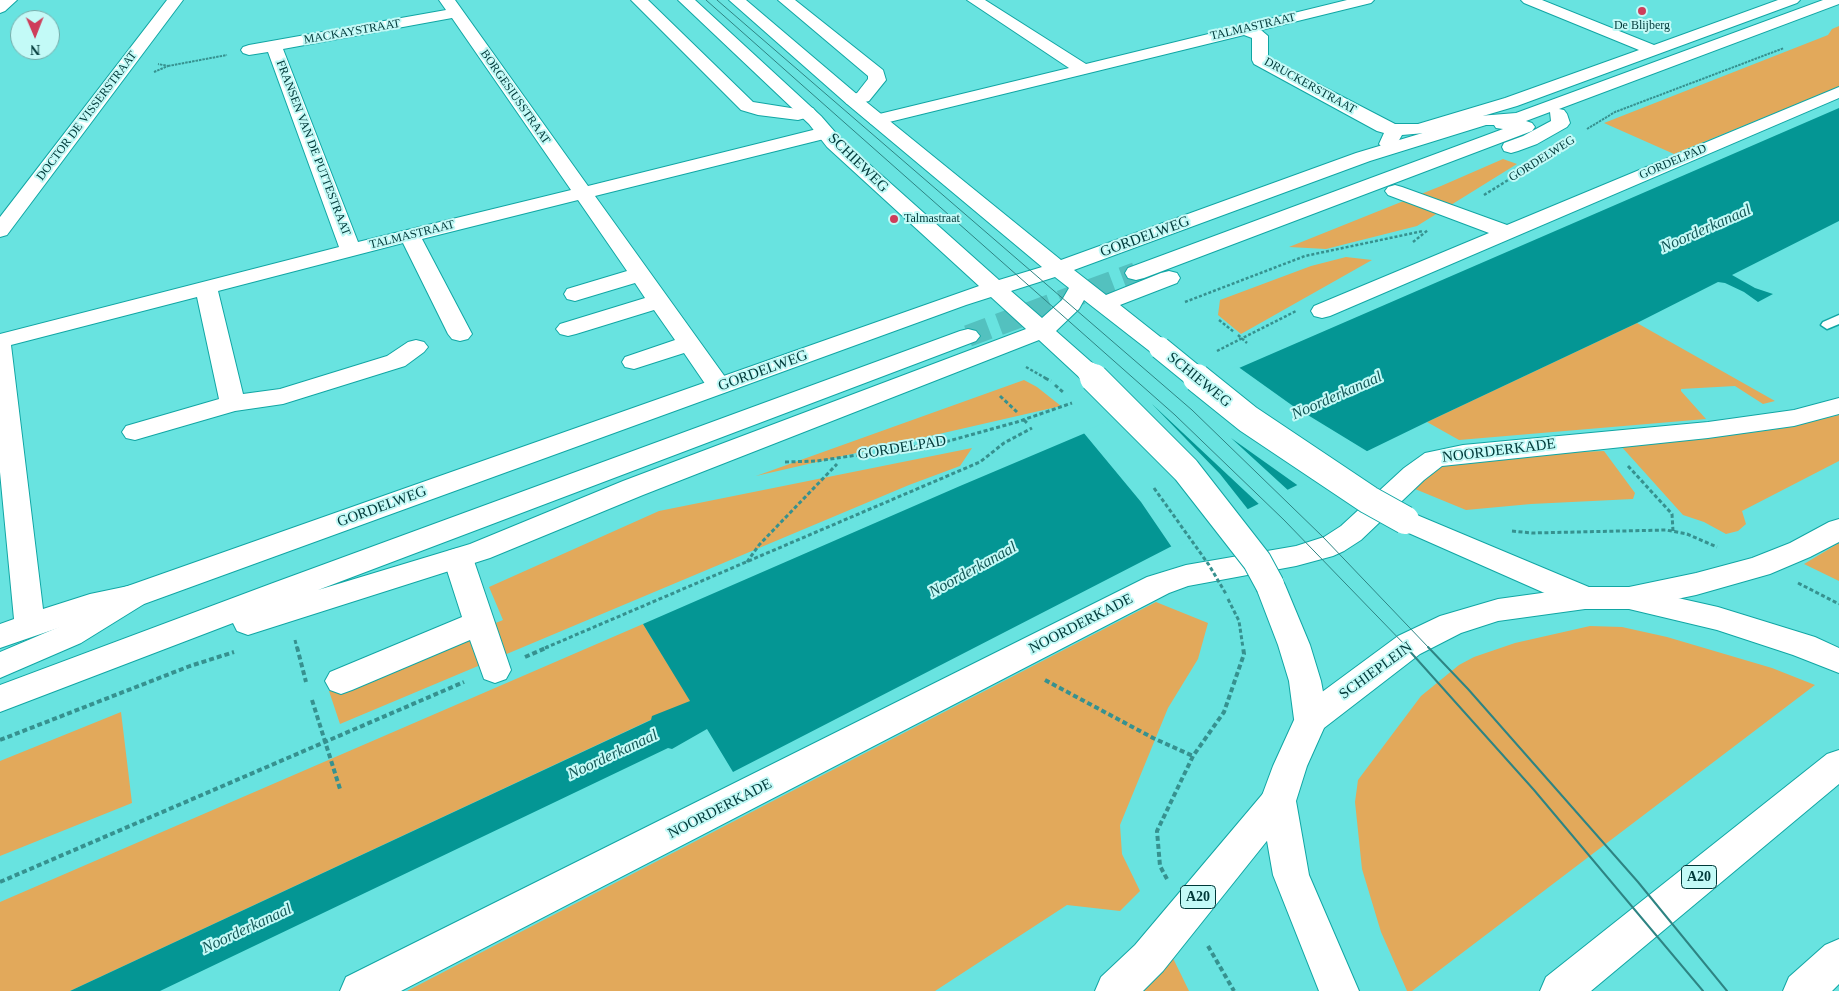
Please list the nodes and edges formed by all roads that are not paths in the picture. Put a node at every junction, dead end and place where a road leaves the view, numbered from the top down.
1 (9, 0) edge
2 (175, 0) edge
3 (639, 0) edge
4 (686, 0) edge
5 (737, 0) edge
6 (786, 0) edge
7 (975, 0) edge
8 (1366, 0) edge
9 (1528, 0) edge
10 (1792, 0) edge
11 (1837, 0) edge
12 (1331, 4) edge
13 (451, 6) edge
14 (0, 8) edge
15 (1839, 11) edge
16 (1245, 29) junction
17 (274, 46) junction
18 (249, 50) road end
19 (1652, 50) junction
20 (1083, 69) junction
21 (1839, 92) edge
22 (853, 100) junction
23 (807, 112) junction
24 (1558, 114) junction
25 (1519, 118) junction
26 (877, 120) junction
27 (826, 133) junction
28 (1394, 139) junction
29 (1396, 191) junction
30 (583, 193) junction
31 (0, 231) edge
32 (1507, 232) junction
33 (410, 236) junction
34 (351, 250) junction
35 (1057, 269) junction
36 (640, 274) junction
37 (1081, 287) junction
38 (994, 288) junction
39 (206, 289) junction
40 (575, 294) dead end
41 (658, 301) junction
42 (1103, 304) junction
43 (1322, 311) dead end
44 (568, 329) dead end
45 (1042, 331) junction
46 (460, 334) dead end
47 (0, 341) edge
48 (689, 343) junction
49 (416, 347) dead end
50 (1, 362) edge
51 (634, 362) dead end
52 (719, 386) junction
53 (233, 403) junction
54 (1839, 406) edge
55 (135, 432) dead end
56 (1839, 529) edge
57 (458, 558) junction
58 (133, 596) junction
59 (1584, 598) junction
60 (1629, 598) junction
61 (479, 623) junction
62 (30, 626) junction
63 (174, 633) junction
64 (0, 636) edge
65 (1839, 661) edge
66 (0, 666) edge
67 (495, 670) dead end
68 (0, 680) edge
69 (327, 682) road end
70 (0, 699) edge
71 (1311, 719) junction
72 (1839, 764) edge
73 (1278, 801) junction
74 (1839, 958) edge
75 (1334, 980) edge
76 (360, 991) edge
77 (1115, 991) edge
78 (1560, 991) edge
79 (1803, 991) edge

1 - 14 main road
2 - 31 main road, DOCTOR DE VISSERSTRAAT
3 - 23 main road
4 - 23 main road, SCHIEWEG
5 - 22 main road, SCHIEWEG
6 - 22 main road
7 - 20 main road
8 - 12 main road, TALMASTRAAT
9 - 19 main road
10 - 19 main road, GORDELWEG
11 - 25 main road, GORDELWEG
12 - 16 main road, TALMASTRAAT
13 - 17 main road, MACKAYSTRAAT
13 - 30 main road, BORGESIUSSTRAAT
15 - 24 main road, GORDELWEG
16 - 20 main road, TALMASTRAAT
16 - 28 main road, DRUCKERSTRAAT
17 - 18 main road, MACKAYSTRAAT
17 - 34 main road, FRANSEN VAN DE PUTTESTRAAT
19 - 28 main road, GORDELWEG
20 - 26 main road, TALMASTRAAT
21 - 32 main road, GORDELPAD
22 - 26 main road, SCHIEWEG
23 - 27 main road, SCHIEWEG
24 - 25 main road, GORDELWEG
24 - 29 main road, GORDELWEG
25 - 28 main road, GORDELWEG
26 - 35 main road, SCHIEWEG
27 - 30 main road, TALMASTRAAT
27 - 38 main road, SCHIEWEG
28 - 35 main road, GORDELWEG
29 - 32 main road
29 - 42 main road, GORDELWEG
30 - 33 main road, TALMASTRAAT
30 - 36 main road, BORGESIUSSTRAAT
32 - 43 main road, GORDELPAD
33 - 34 main road, TALMASTRAAT
33 - 46 main road
34 - 39 main road, TALMASTRAAT
35 - 37 main road, SCHIEWEG
35 - 38 main road, GORDELWEG
36 - 40 main road
36 - 41 main road, BORGESIUSSTRAAT
37 - 42 main road, SCHIEWEG
37 - 45 main road, GORDELWEG
38 - 45 main road, SCHIEWEG
38 - 52 main road, GORDELWEG
39 - 47 main road, TALMASTRAAT
39 - 53 main road
41 - 44 main road
41 - 48 main road, BORGESIUSSTRAAT
42 - 59 main road, SCHIEWEG, bridge
45 - 57 main road, GORDELWEG
45 - 71 main road, SCHIEWEG, bridge
48 - 51 main road
48 - 52 main road, BORGESIUSSTRAAT
49 - 53 main road
50 - 62 main road
52 - 58 main road, GORDELWEG
53 - 55 main road
54 - 76 main road, NOORDERKADE
56 - 60 main road
57 - 61 main road
57 - 63 main road, GORDELWEG
58 - 62 main road, GORDELWEG
58 - 66 main road, GORDELWEG
59 - 60 main road, SCHIEPLEIN
59 - 71 main road, SCHIEPLEIN
60 - 65 main road, SCHIEPLEIN
61 - 67 main road
61 - 69 main road
62 - 64 main road, GORDELWEG
63 - 68 main road, GORDELWEG
63 - 70 main road, GORDELWEG
71 - 73 main road, SCHIEPLEIN
72 - 78 main road, A20
73 - 75 main road, SCHIEPLEIN
73 - 77 main road, A20
74 - 79 main road

